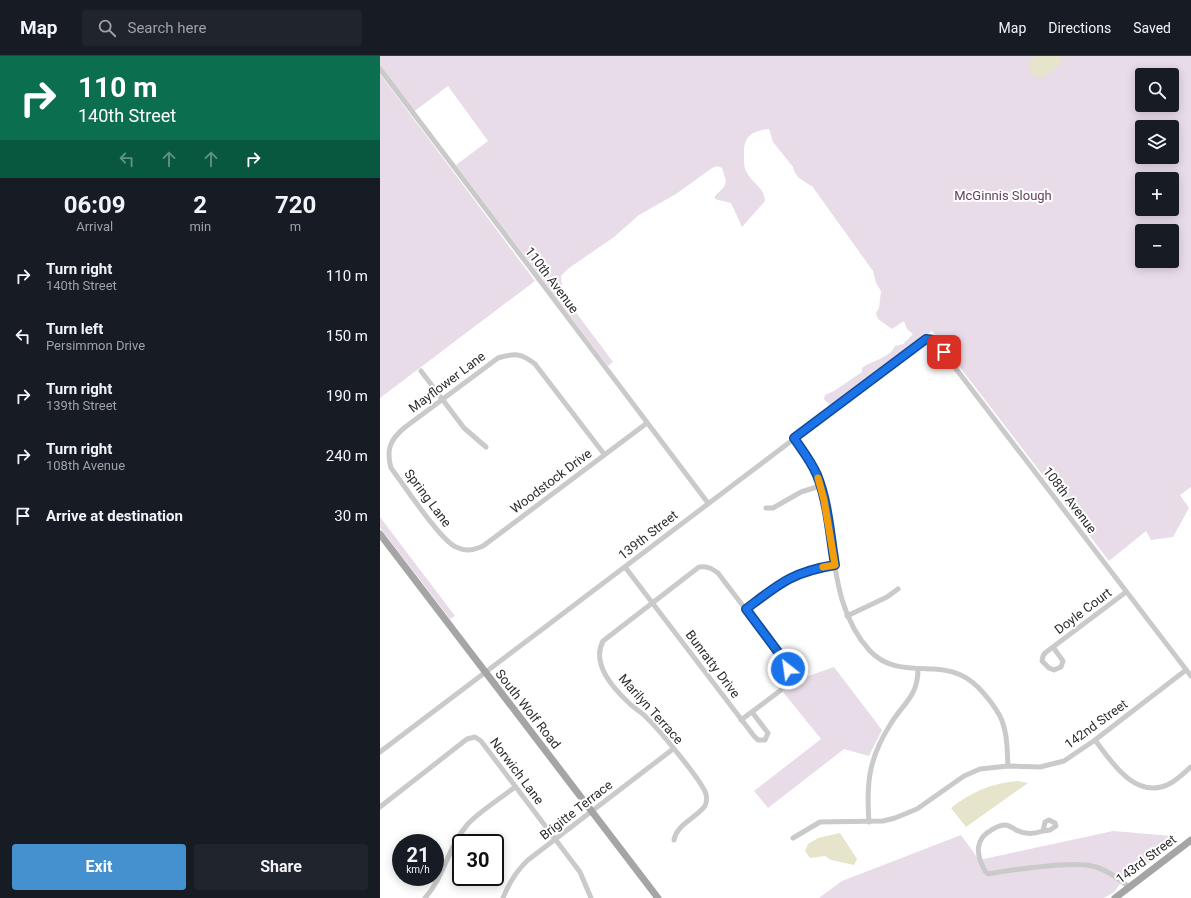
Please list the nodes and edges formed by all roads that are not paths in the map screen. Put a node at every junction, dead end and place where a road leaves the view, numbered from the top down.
1 (380, 69) edge
2 (931, 338) joint
3 (421, 370) dead end
4 (443, 400) junction
5 (647, 423) junction
6 (794, 438) junction
7 (486, 447) dead end
8 (389, 448) joint
9 (604, 454) junction
10 (820, 486) junction
11 (708, 503) junction
12 (766, 508) dead end
13 (380, 534) edge
14 (465, 550) joint
15 (835, 565) junction
16 (625, 567) junction
17 (898, 589) dead end
18 (1126, 592) junction
19 (652, 602) junction
20 (746, 609) junction
21 (847, 616) junction
22 (1053, 647) junction
23 (918, 669) junction
24 (1186, 670) junction
25 (484, 673) junction
26 (1191, 676) edge
27 (752, 712) junction
28 (741, 720) junction
29 (1095, 740) junction
30 (673, 749) junction
31 (380, 752) edge
32 (1008, 766) junction
33 (1191, 767) edge
34 (515, 787) junction
35 (380, 807) edge
36 (592, 811) junction
37 (869, 822) junction
38 (1043, 831) dead end
39 (793, 838) dead end
40 (556, 839) junction
41 (674, 840) dead end
42 (1191, 840) edge
43 (444, 866) edge
44 (433, 886) edge
45 (1129, 887) junction
46 (425, 898) edge
47 (503, 898) edge
48 (591, 898) edge
49 (658, 898) edge
50 (1115, 898) edge

1 - 5 street, 110th Avenue
2 - 6 street, 139th Street
2 - 18 street, 108th Avenue
3 - 4 street
4 - 7 street
4 - 8 street, Mayflower Lane
4 - 9 street, Mayflower Lane
5 - 9 street, Woodstock Drive
5 - 11 street, 110th Avenue
6 - 10 street
6 - 11 street, 139th Street
8 - 14 street, Spring Lane
9 - 14 street, Woodstock Drive
10 - 12 street
10 - 15 street
11 - 16 street, 139th Street
13 - 25 main road, South Wolf Road
15 - 20 street
15 - 21 street
16 - 19 street, Bunratty Drive
16 - 25 street, 139th Street
17 - 21 street
18 - 22 street, Doyle Court
18 - 24 street, 108th Avenue
19 - 20 street, Marilyn Terrace
19 - 28 street, Bunratty Drive
19 - 30 street, Marilyn Terrace
20 - 27 street, Marilyn Terrace
21 - 23 street
22 - 22 street, Doyle Court
23 - 32 street
23 - 37 street
24 - 26 street, 108th Avenue
24 - 29 street, 142nd Street
25 - 31 street, 139th Street
25 - 36 main road, South Wolf Road
27 - 28 street, Marilyn Terrace
27 - 28 street, Bunratty Drive
29 - 32 street, 142nd Street
29 - 33 street
30 - 36 street, Brigitte Terrace
30 - 41 street, Marilyn Terrace
32 - 37 street, 142nd Street
34 - 35 street, Norwich Lane
34 - 40 street, Norwich Lane
34 - 43 street
36 - 40 street, Brigitte Terrace
36 - 49 main road, South Wolf Road
37 - 39 street, 142nd Street
38 - 45 street
40 - 47 street, Brigitte Terrace
40 - 48 street, Norwich Lane
42 - 45 main road, 143rd Street
44 - 46 street
45 - 50 main road, 143rd Street

